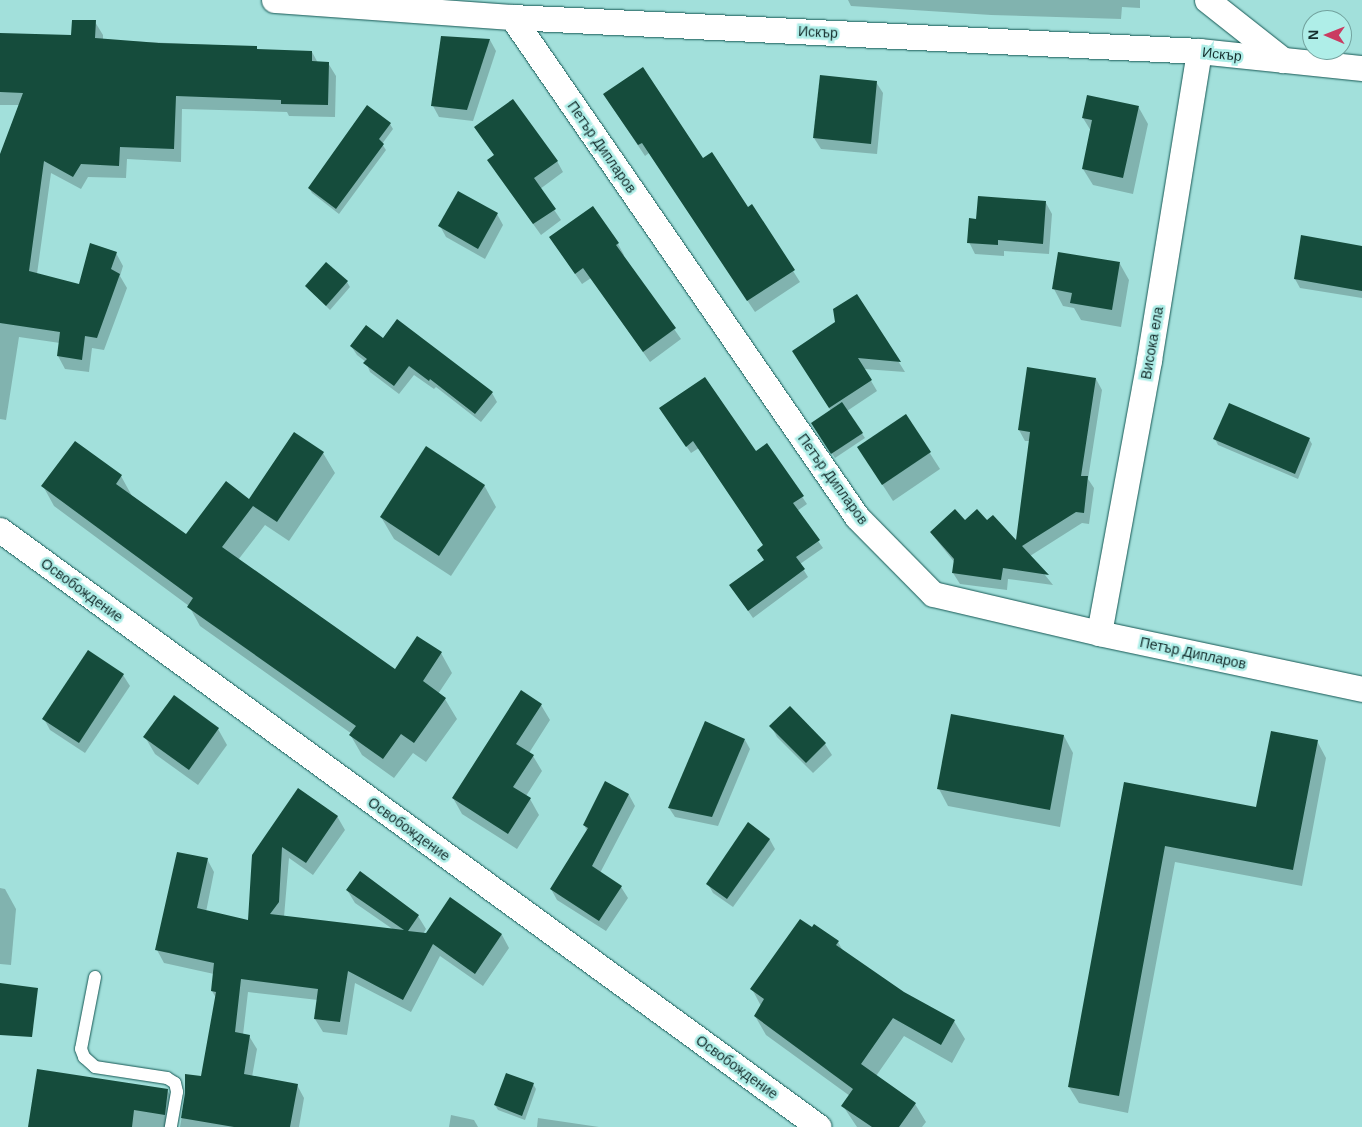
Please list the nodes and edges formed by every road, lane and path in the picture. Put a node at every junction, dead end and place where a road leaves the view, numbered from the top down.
1 (274, 0) edge
2 (1207, 0) edge
3 (512, 17) junction
4 (1199, 51) junction
5 (1284, 60) junction
6 (1362, 68) edge
7 (0, 530) edge
8 (1099, 633) junction
9 (1362, 689) edge
10 (95, 977) dead end
11 (171, 1127) edge
12 (819, 1127) edge

1 - 3 street, Искър
2 - 5 street
3 - 4 street, Искър
3 - 8 street, Петър Дипларов
4 - 5 street, Искър
4 - 8 street, Висока ела
5 - 6 street, Искър
7 - 12 street, Освобождение
8 - 9 street, Петър Дипларов
10 - 11 lane

